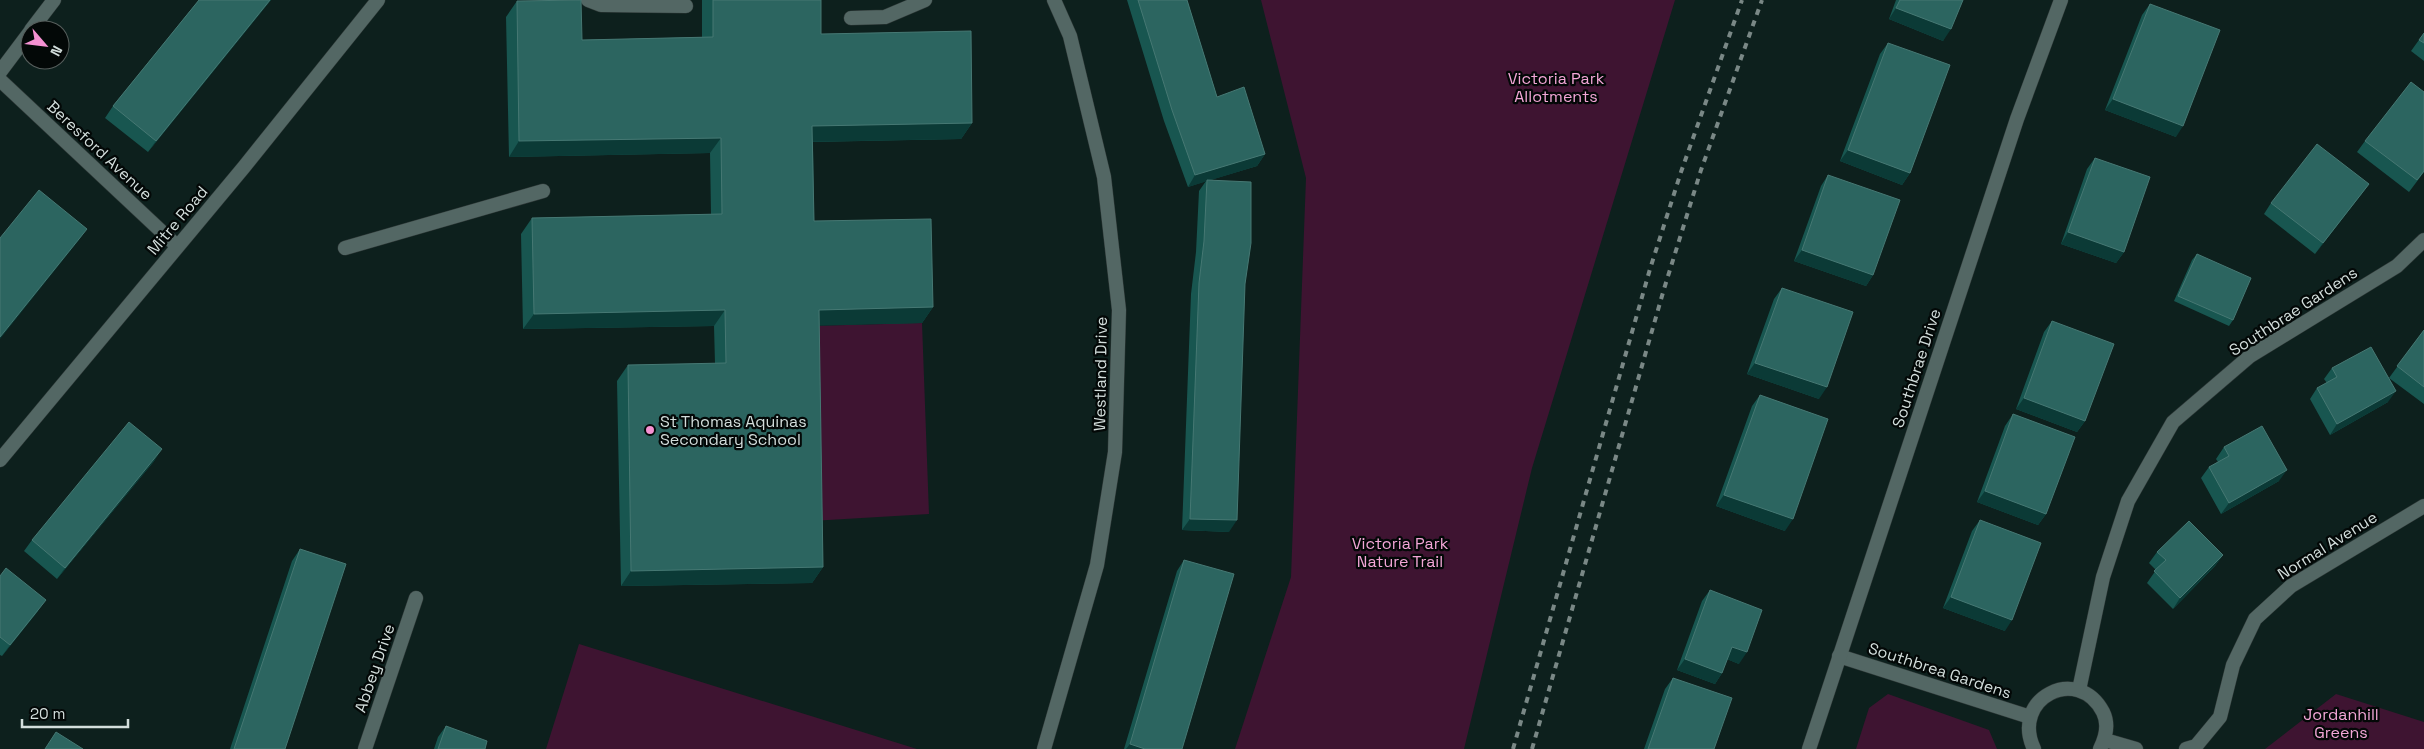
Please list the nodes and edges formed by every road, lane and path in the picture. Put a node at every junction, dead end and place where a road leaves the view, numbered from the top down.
1 (54, 0) edge
2 (378, 0) edge
3 (588, 0) edge
4 (925, 0) edge
5 (1054, 0) edge
6 (2061, 0) edge
7 (686, 6) dead end
8 (851, 18) dead end
9 (39, 20) edge
10 (20, 46) edge
11 (0, 72) edge
12 (0, 80) edge
13 (543, 191) dead end
14 (2424, 240) edge
15 (177, 246) junction
16 (345, 248) dead end
17 (0, 460) edge
18 (2424, 506) edge
19 (416, 598) dead end
20 (1839, 656) junction
21 (2079, 690) junction
22 (2030, 717) junction
23 (2103, 745) edge
24 (366, 749) edge
25 (1044, 749) edge
26 (1809, 749) edge
27 (2034, 749) edge
28 (2136, 749) edge
29 (2186, 749) edge

1 - 9 street
2 - 15 street, Mitre Road
3 - 7 street
4 - 8 street
5 - 25 street, Westland Drive
6 - 20 street, Southbrae Drive
10 - 11 street
12 - 15 street, Beresford Avenue
13 - 16 street
14 - 21 street, Southbrae Gardens
15 - 17 street, Mitre Road
18 - 29 street, Normal Avenue
19 - 24 street, Abbey Drive
20 - 22 street, Southbrea Gardens
20 - 26 street, Southbrae Drive
21 - 22 street
21 - 23 street
22 - 27 street
23 - 28 street

